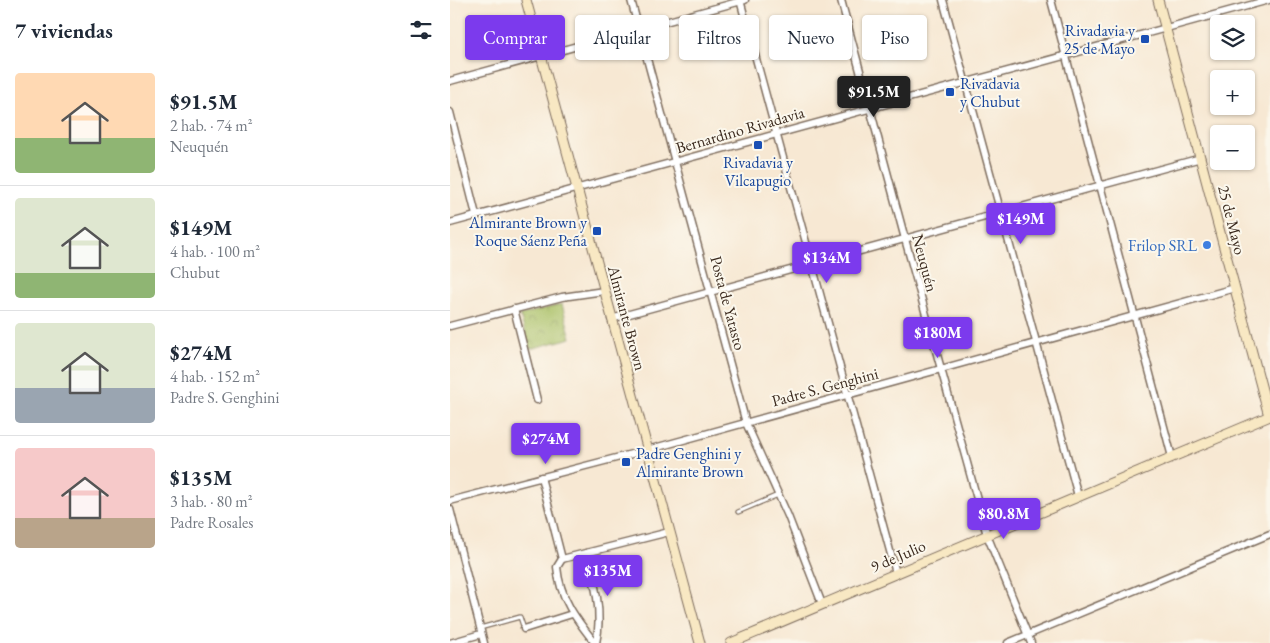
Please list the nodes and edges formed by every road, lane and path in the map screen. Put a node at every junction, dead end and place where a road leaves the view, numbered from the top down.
1 (526, 0) edge
2 (631, 0) edge
3 (742, 0) edge
4 (841, 0) edge
5 (943, 0) edge
6 (1051, 0) edge
7 (1158, 0) edge
8 (1269, 0) edge
9 (530, 15) edge
10 (635, 15) edge
11 (669, 21) edge
12 (1166, 28) junction
13 (1066, 55) junction
14 (526, 60) edge
15 (542, 60) edge
16 (648, 60) edge
17 (450, 81) edge
18 (966, 82) junction
19 (870, 108) junction
20 (450, 112) edge
21 (776, 134) junction
22 (1201, 158) junction
23 (676, 163) junction
24 (1100, 186) junction
25 (577, 189) junction
26 (1001, 213) junction
27 (476, 215) junction
28 (450, 222) edge
29 (904, 239) junction
30 (811, 264) junction
31 (1235, 288) junction
32 (604, 291) junction
33 (711, 292) junction
34 (514, 309) junction
35 (1135, 317) junction
36 (611, 319) junction
37 (450, 326) edge
38 (1037, 343) junction
39 (940, 370) junction
40 (846, 395) junction
41 (537, 400) dead end
42 (1270, 417) edge
43 (746, 423) junction
44 (647, 450) junction
45 (1172, 457) junction
46 (541, 477) junction
47 (779, 495) junction
48 (1078, 496) junction
49 (450, 501) edge
50 (450, 509) edge
51 (738, 512) dead end
52 (669, 532) junction
53 (1270, 534) edge
54 (987, 535) junction
55 (586, 553) junction
56 (562, 559) junction
57 (896, 573) junction
58 (822, 604) junction
59 (572, 614) junction
60 (524, 630) joint
61 (481, 631) junction
62 (1028, 635) junction
63 (450, 643) edge
64 (484, 643) edge
65 (596, 643) edge
66 (700, 643) edge
67 (731, 643) edge
68 (1008, 643) edge
69 (1031, 643) edge

1 - 9 street, Almirante Brown
2 - 10 street, Posta de Yatasto
3 - 11 street
3 - 21 street
4 - 19 street, Neuquén
5 - 18 street
6 - 13 street
7 - 12 street, 25 de Mayo
8 - 12 street, Bernardino Rivadavia
12 - 13 street, Bernardino Rivadavia
12 - 22 street, 25 de Mayo
13 - 18 street, Bernardino Rivadavia
13 - 24 street
14 - 17 street
15 - 25 street, Almirante Brown
16 - 23 street, Posta de Yatasto
18 - 19 street, Bernardino Rivadavia
18 - 26 street
19 - 21 street, Bernardino Rivadavia
19 - 29 street, Neuquén
20 - 27 street
21 - 23 street, Bernardino Rivadavia
21 - 30 street
22 - 24 street
22 - 31 street, 25 de Mayo
23 - 25 street, Bernardino Rivadavia
23 - 33 street, Posta de Yatasto
24 - 26 street
24 - 35 street
25 - 27 street, Bernardino Rivadavia
25 - 32 street, Almirante Brown
26 - 29 street
26 - 38 street
27 - 28 street, Bernardino Rivadavia
29 - 30 street
29 - 39 street, Neuquén
30 - 33 street
30 - 40 street
31 - 35 street, Padre S. Genghini
31 - 42 street, 25 de Mayo
32 - 34 street
32 - 36 street, Almirante Brown
33 - 36 street
33 - 43 street, Posta de Yatasto
34 - 37 street
34 - 41 street
35 - 38 street, Padre S. Genghini
35 - 45 street
36 - 44 street, Almirante Brown
38 - 39 street, Padre S. Genghini
38 - 48 street
39 - 40 street, Padre S. Genghini
39 - 54 street, Neuquén
40 - 43 street, Padre S. Genghini
40 - 57 street
42 - 45 street, 9 de Julio
43 - 44 street, Padre S. Genghini
43 - 47 street, Posta de Yatasto
44 - 46 street, Padre S. Genghini
44 - 52 street, Almirante Brown
45 - 48 street, 9 de Julio
46 - 49 street, Padre S. Genghini
46 - 56 street
47 - 51 lane
47 - 58 street, Posta de Yatasto
48 - 54 street, 9 de Julio
50 - 61 street
52 - 55 street
52 - 66 street, Almirante Brown
53 - 62 street
54 - 57 street, 9 de Julio
54 - 62 street, Neuquén
55 - 56 street
55 - 65 street
56 - 59 street
57 - 58 street, 9 de Julio
58 - 67 street, 9 de Julio
59 - 60 street
59 - 65 street
60 - 61 lane
61 - 63 street
61 - 64 street
62 - 68 street
62 - 69 street, Neuquén

